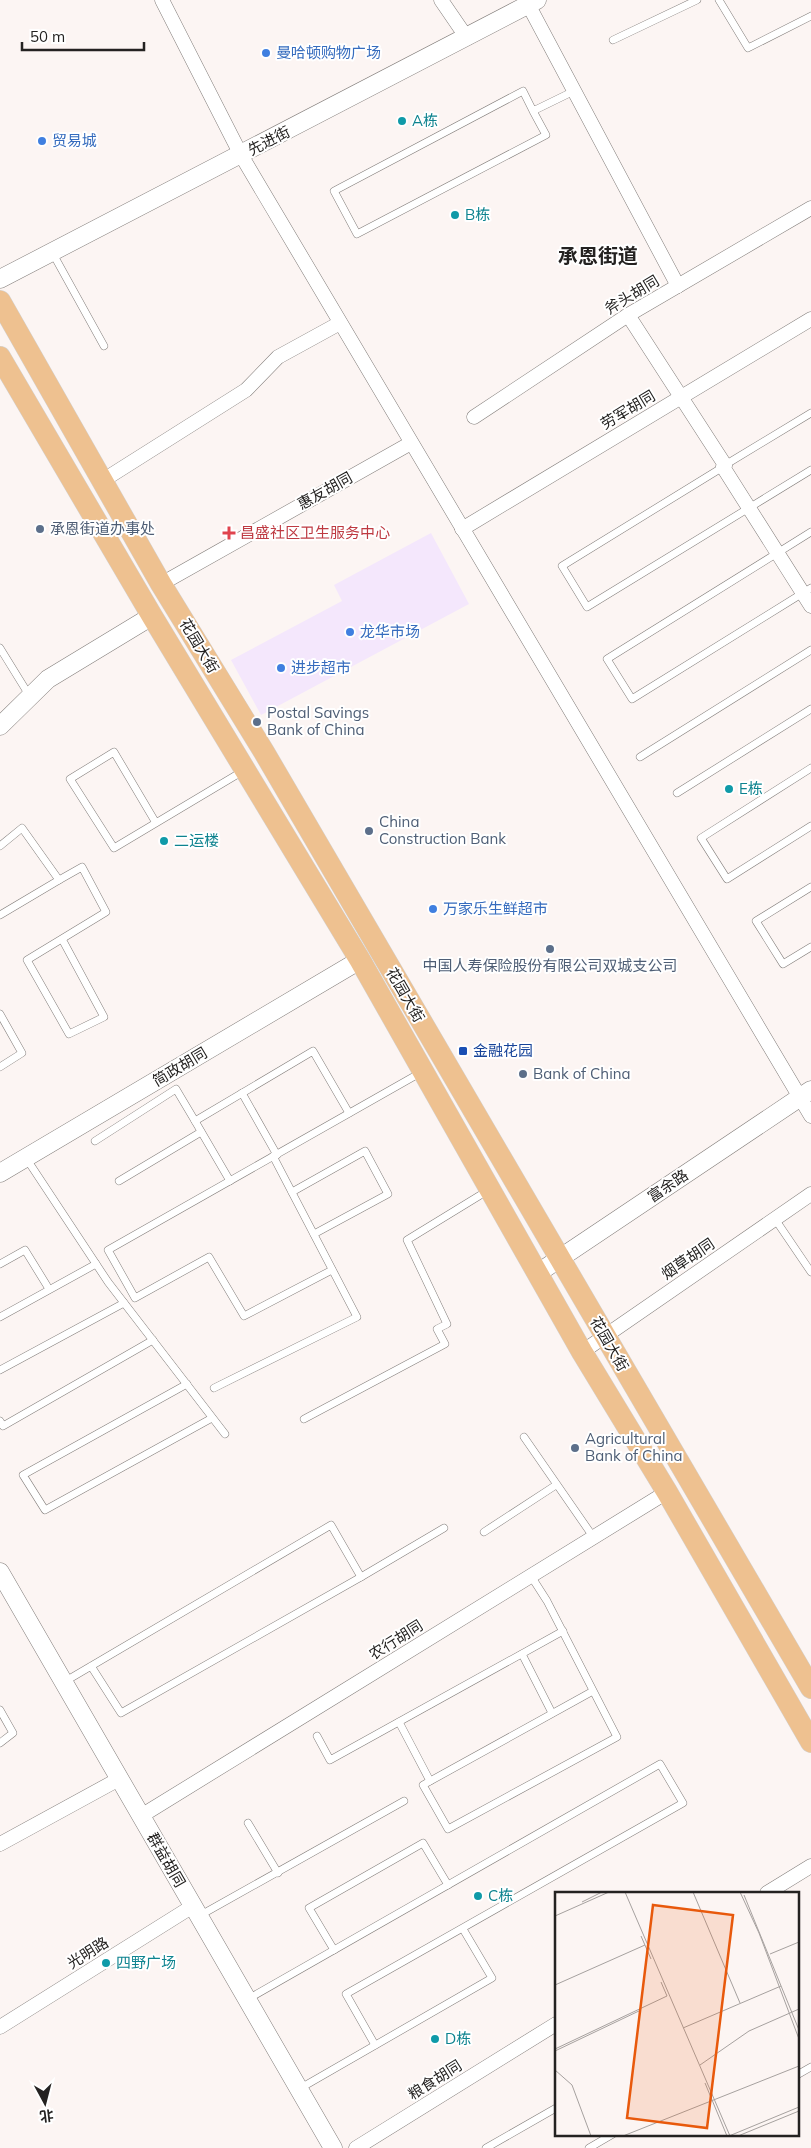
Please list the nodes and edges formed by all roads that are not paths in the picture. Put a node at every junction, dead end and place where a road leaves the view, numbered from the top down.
1 (162, 0) edge
2 (440, 0) edge
3 (697, 0) edge
4 (718, 0) edge
5 (533, 3) edge
6 (811, 16) edge
7 (467, 38) junction
8 (614, 40) dead end
9 (574, 91) junction
10 (534, 111) junction
11 (241, 155) junction
12 (811, 208) edge
13 (52, 252) junction
14 (0, 279) edge
15 (678, 286) junction
16 (0, 301) edge
17 (628, 315) junction
18 (811, 318) edge
19 (340, 323) junction
20 (104, 346) dead end
21 (0, 357) edge
22 (682, 396) junction
23 (811, 413) edge
24 (474, 417) dead end
25 (411, 443) junction
26 (724, 466) junction
27 (811, 470) edge
28 (102, 481) junction
29 (749, 508) junction
30 (462, 529) junction
31 (811, 532) edge
32 (777, 553) junction
33 (161, 584) junction
34 (807, 590) edge
35 (811, 606) edge
36 (152, 616) junction
37 (0, 648) edge
38 (811, 650) edge
39 (30, 698) junction
40 (811, 709) edge
41 (0, 726) edge
42 (640, 757) dead end
43 (811, 768) edge
44 (246, 770) junction
45 (676, 793) dead end
46 (156, 823) junction
47 (811, 826) edge
48 (0, 846) edge
49 (59, 880) junction
50 (811, 887) edge
51 (0, 915) edge
52 (62, 939) junction
53 (811, 947) edge
54 (360, 960) junction
55 (0, 1014) edge
56 (0, 1067) edge
57 (423, 1072) junction
58 (811, 1081) edge
59 (242, 1093) junction
60 (805, 1094) edge
61 (349, 1113) junction
62 (811, 1116) edge
63 (194, 1121) junction
64 (201, 1132) junction
65 (95, 1141) dead end
66 (275, 1156) junction
67 (26, 1158) junction
68 (0, 1173) edge
69 (119, 1181) dead end
70 (230, 1181) junction
71 (490, 1189) junction
72 (292, 1192) junction
73 (811, 1194) edge
74 (775, 1219) junction
75 (314, 1234) junction
76 (560, 1259) junction
77 (0, 1264) edge
78 (96, 1264) junction
79 (332, 1270) junction
80 (811, 1270) edge
81 (538, 1273) junction
82 (49, 1289) junction
83 (124, 1302) junction
84 (0, 1317) edge
85 (604, 1336) junction
86 (153, 1340) junction
87 (582, 1352) junction
88 (0, 1370) edge
89 (187, 1384) junction
90 (214, 1388) dead end
91 (212, 1418) junction
92 (304, 1419) dead end
93 (0, 1421) edge
94 (225, 1434) dead end
95 (524, 1437) dead end
96 (556, 1484) junction
97 (667, 1492) junction
98 (444, 1528) dead end
99 (484, 1532) dead end
100 (594, 1538) junction
101 (0, 1572) edge
102 (531, 1576) junction
103 (360, 1577) junction
104 (563, 1631) junction
105 (522, 1654) junction
106 (92, 1666) junction
107 (64, 1682) junction
108 (811, 1688) edge
109 (593, 1690) junction
110 (0, 1710) edge
111 (552, 1713) junction
112 (399, 1722) junction
113 (316, 1736) dead end
114 (811, 1742) edge
115 (0, 1743) edge
116 (119, 1778) junction
117 (430, 1781) junction
118 (404, 1801) dead end
119 (141, 1816) junction
120 (248, 1823) dead end
121 (0, 1844) edge
122 (811, 1866) edge
123 (278, 1874) junction
124 (448, 1885) junction
125 (769, 1892) edge
126 (196, 1911) junction
127 (463, 1929) junction
128 (334, 1950) junction
129 (247, 2000) junction
130 (555, 2025) edge
131 (0, 2026) edge
132 (375, 2045) junction
133 (811, 2066) edge
134 (798, 2074) edge
135 (299, 2089) junction
136 (555, 2109) edge
137 (610, 2136) edge
138 (328, 2146) edge
139 (356, 2148) edge
140 (486, 2148) edge
141 (589, 2148) edge

1 - 11 street
2 - 7 street
3 - 8 lane
4 - 6 lane
5 - 7 street, 先进街
5 - 9 street
7 - 11 street, 先进街
9 - 10 lane
9 - 15 street
10 - 10 lane
11 - 13 street, 先进街
11 - 19 street
12 - 15 street, 斧头胡同
13 - 14 street, 先进街
13 - 20 lane
15 - 17 street, 斧头胡同
16 - 28 main road, 花园大街
17 - 22 street
17 - 24 street, 斧头胡同
18 - 22 street, 劳军胡同
19 - 25 street
19 - 28 street
21 - 36 main road, 花园大街
22 - 26 street
22 - 30 street, 劳军胡同
23 - 26 lane
25 - 30 street
25 - 33 street, 惠友胡同
26 - 29 street
26 - 29 lane
27 - 29 lane
28 - 33 main road, 花园大街
29 - 32 street
30 - 60 street
31 - 32 lane
32 - 34 street
32 - 34 lane
33 - 76 main road, 花园大街
34 - 35 street
36 - 39 street
36 - 44 main road, 花园大街
37 - 39 lane
38 - 42 lane
39 - 41 street
40 - 45 lane
43 - 47 lane
44 - 46 lane
44 - 54 main road, 花园大街
46 - 46 lane
48 - 49 lane
49 - 51 lane
49 - 52 lane
50 - 53 lane
52 - 52 lane
54 - 57 main road, 花园大街
54 - 67 street, 简政胡同
55 - 56 lane
57 - 61 lane
57 - 71 main road, 花园大街
58 - 60 street, 富余路
59 - 61 lane
59 - 63 lane
59 - 66 lane
60 - 62 street
60 - 76 street, 富余路
61 - 66 lane
63 - 64 lane
63 - 65 lane
64 - 69 lane
64 - 70 lane
66 - 70 lane
66 - 72 lane
67 - 68 street, 简政胡同
67 - 78 lane
70 - 79 lane
71 - 81 main road, 花园大街
71 - 92 lane
72 - 75 lane
72 - 75 lane
73 - 74 street, 烟草胡同
74 - 80 lane
74 - 85 street, 烟草胡同
75 - 79 lane
76 - 81 street, 富余路
76 - 85 main road, 花园大街
77 - 82 lane
78 - 82 lane
78 - 83 lane
79 - 90 lane
81 - 87 main road, 花园大街
82 - 84 lane
83 - 86 lane
83 - 88 lane
85 - 87 street, 烟草胡同
85 - 108 main road, 花园大街
86 - 89 lane
86 - 93 lane
87 - 97 main road, 花园大街
89 - 91 lane
89 - 91 lane
91 - 94 lane
95 - 96 lane
96 - 99 lane
96 - 100 lane
97 - 100 street, 农行胡同
97 - 114 main road, 花园大街
98 - 103 lane
100 - 102 street, 农行胡同
101 - 107 street, 群益胡同
102 - 104 lane
102 - 119 street, 农行胡同
103 - 106 lane
103 - 106 lane
104 - 105 lane
104 - 109 lane
105 - 111 lane
105 - 112 lane
106 - 107 lane
107 - 116 street, 群益胡同
109 - 111 lane
109 - 117 lane
110 - 115 lane
111 - 117 lane
112 - 113 lane
112 - 117 lane
116 - 119 street, 群益胡同
116 - 121 street
118 - 123 lane
119 - 126 street, 群益胡同
120 - 123 lane
122 - 125 street
123 - 126 lane
124 - 127 lane
124 - 128 lane
124 - 128 lane
126 - 129 street, 群益胡同
126 - 131 street, 光明路
127 - 132 lane
127 - 132 lane
128 - 129 lane
129 - 135 street, 群益胡同
130 - 139 street, 粮食胡同
132 - 135 lane
133 - 134 lane
135 - 138 street, 群益胡同
136 - 140 lane
137 - 141 lane

